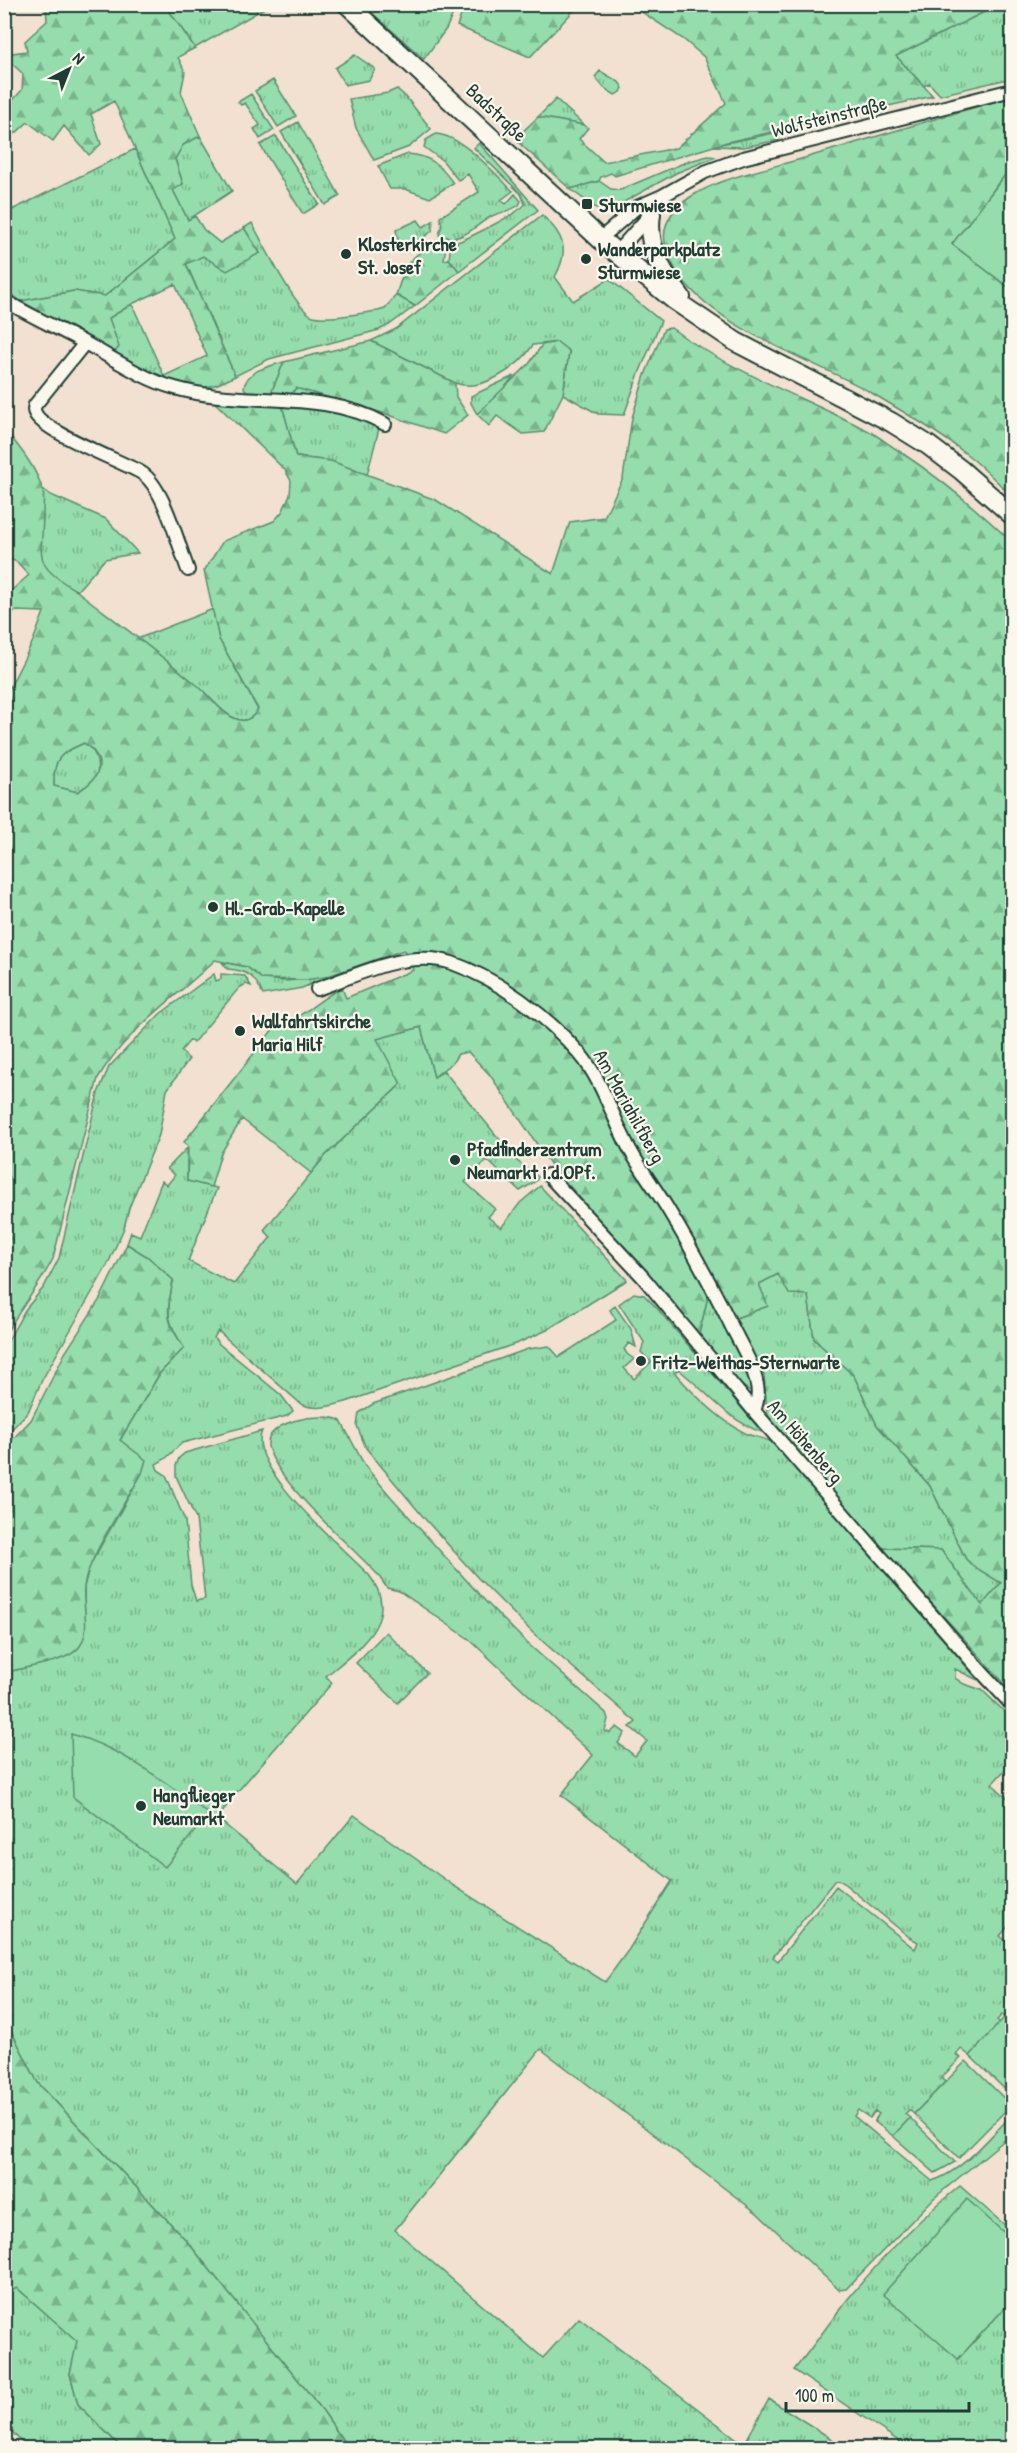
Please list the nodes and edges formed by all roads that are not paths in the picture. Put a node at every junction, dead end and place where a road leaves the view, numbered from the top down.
1 (347, 4) edge
2 (1012, 90) edge
3 (662, 196) junction
4 (651, 214) junction
5 (600, 239) junction
6 (616, 253) junction
7 (4, 300) edge
8 (700, 319) junction
9 (85, 343) junction
10 (386, 424) dead end
11 (1012, 515) edge
12 (188, 570) dead end
13 (317, 989) dead end
14 (548, 1175) dead end
15 (754, 1412) junction
16 (1012, 1705) edge

1 - 5 main road, Badstraße
2 - 3 street, Wolfsteinstraße
3 - 4 street, Wolfsteinstraße
3 - 5 street, Wolfsteinstraße
4 - 6 street, Wolfsteinstraße
4 - 8 main road
5 - 6 main road, Badstraße
6 - 8 main road, Badstraße
7 - 9 street
8 - 11 main road
9 - 10 street
9 - 12 street
13 - 15 street, Am Mariahilfberg
14 - 15 street, Am Höhenberg
15 - 16 street, Am Höhenberg

